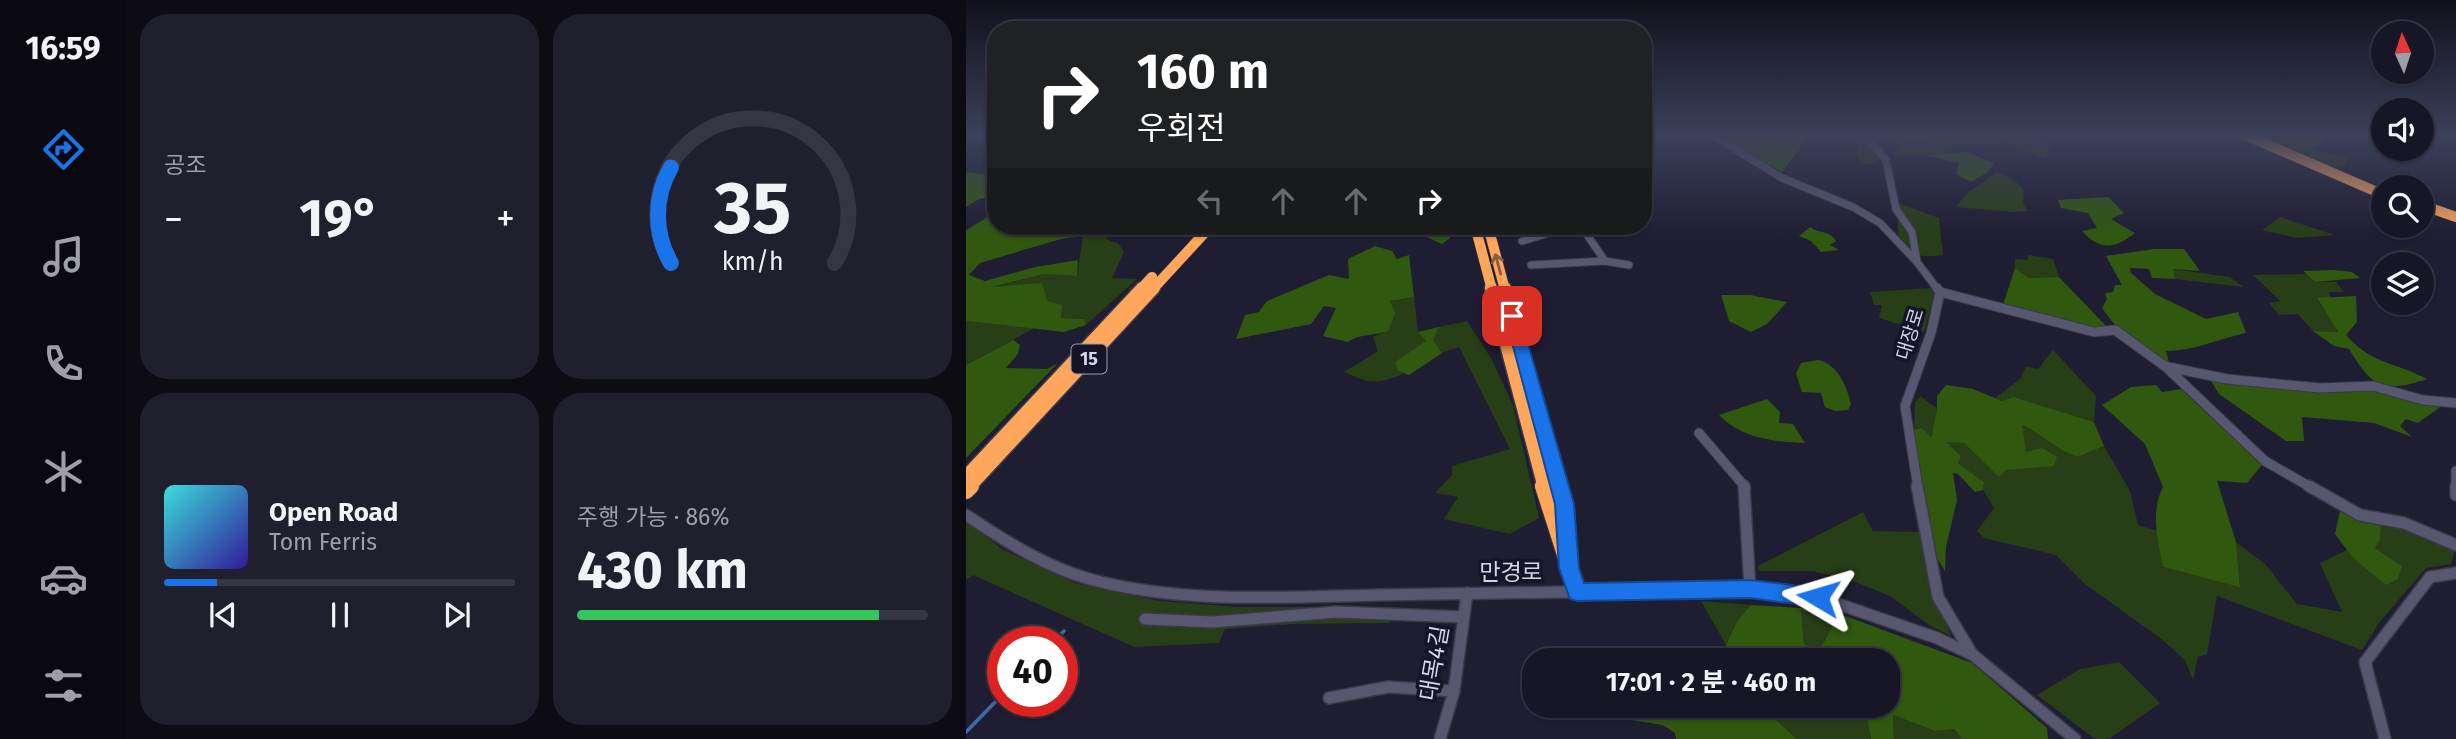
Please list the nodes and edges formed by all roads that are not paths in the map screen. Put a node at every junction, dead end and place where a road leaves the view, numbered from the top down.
1 (1767, 168) edge
2 (1888, 168) edge
3 (2327, 168) edge
4 (2327, 168) edge
5 (2371, 187) edge
6 (2371, 187) edge
7 (2434, 211) edge
8 (2456, 219) edge
9 (1199, 235) edge
10 (1200, 235) edge
11 (1477, 235) edge
12 (1490, 235) edge
13 (1542, 235) edge
14 (1587, 235) edge
15 (1522, 241) dead end
16 (1605, 261) junction
17 (1917, 262) junction
18 (1531, 265) dead end
19 (1629, 265) dead end
20 (1940, 292) junction
21 (2166, 367) junction
22 (2456, 404) edge
23 (1699, 433) dead end
24 (2456, 471) edge
25 (966, 476) edge
26 (966, 491) edge
27 (2456, 495) edge
28 (967, 516) edge
29 (2456, 545) edge
30 (1569, 568) junction
31 (2456, 573) edge
32 (1750, 589) junction
33 (1577, 592) junction
34 (1466, 593) junction
35 (1463, 617) junction
36 (1145, 620) dead end
37 (1973, 655) junction
38 (1454, 691) junction
39 (1329, 698) dead end
40 (2072, 738) edge
41 (1440, 739) edge
42 (2385, 739) edge

1 - 17 street, 대장로
2 - 17 street
3 - 5 highway
4 - 6 highway
7 - 8 highway
9 - 25 highway, 15
10 - 26 highway, 15
11 - 30 highway
30 -> 12 highway
13 - 15 street
14 - 16 street
16 - 18 street
16 - 19 street
17 - 20 street, 대장로
20 - 21 street
20 - 37 street, 대장로
21 - 22 street
21 - 29 street
23 - 32 street
24 - 27 street
28 - 34 street, 만경로
30 - 33 highway
31 - 42 street
32 - 33 street, 만경로
32 - 37 street, 만경로
33 - 34 street, 만경로
34 - 35 street, 대목4길
35 - 36 street
35 - 38 street, 대목4길
37 - 40 street, 만경로
38 - 39 street
38 - 41 street, 대목4길

